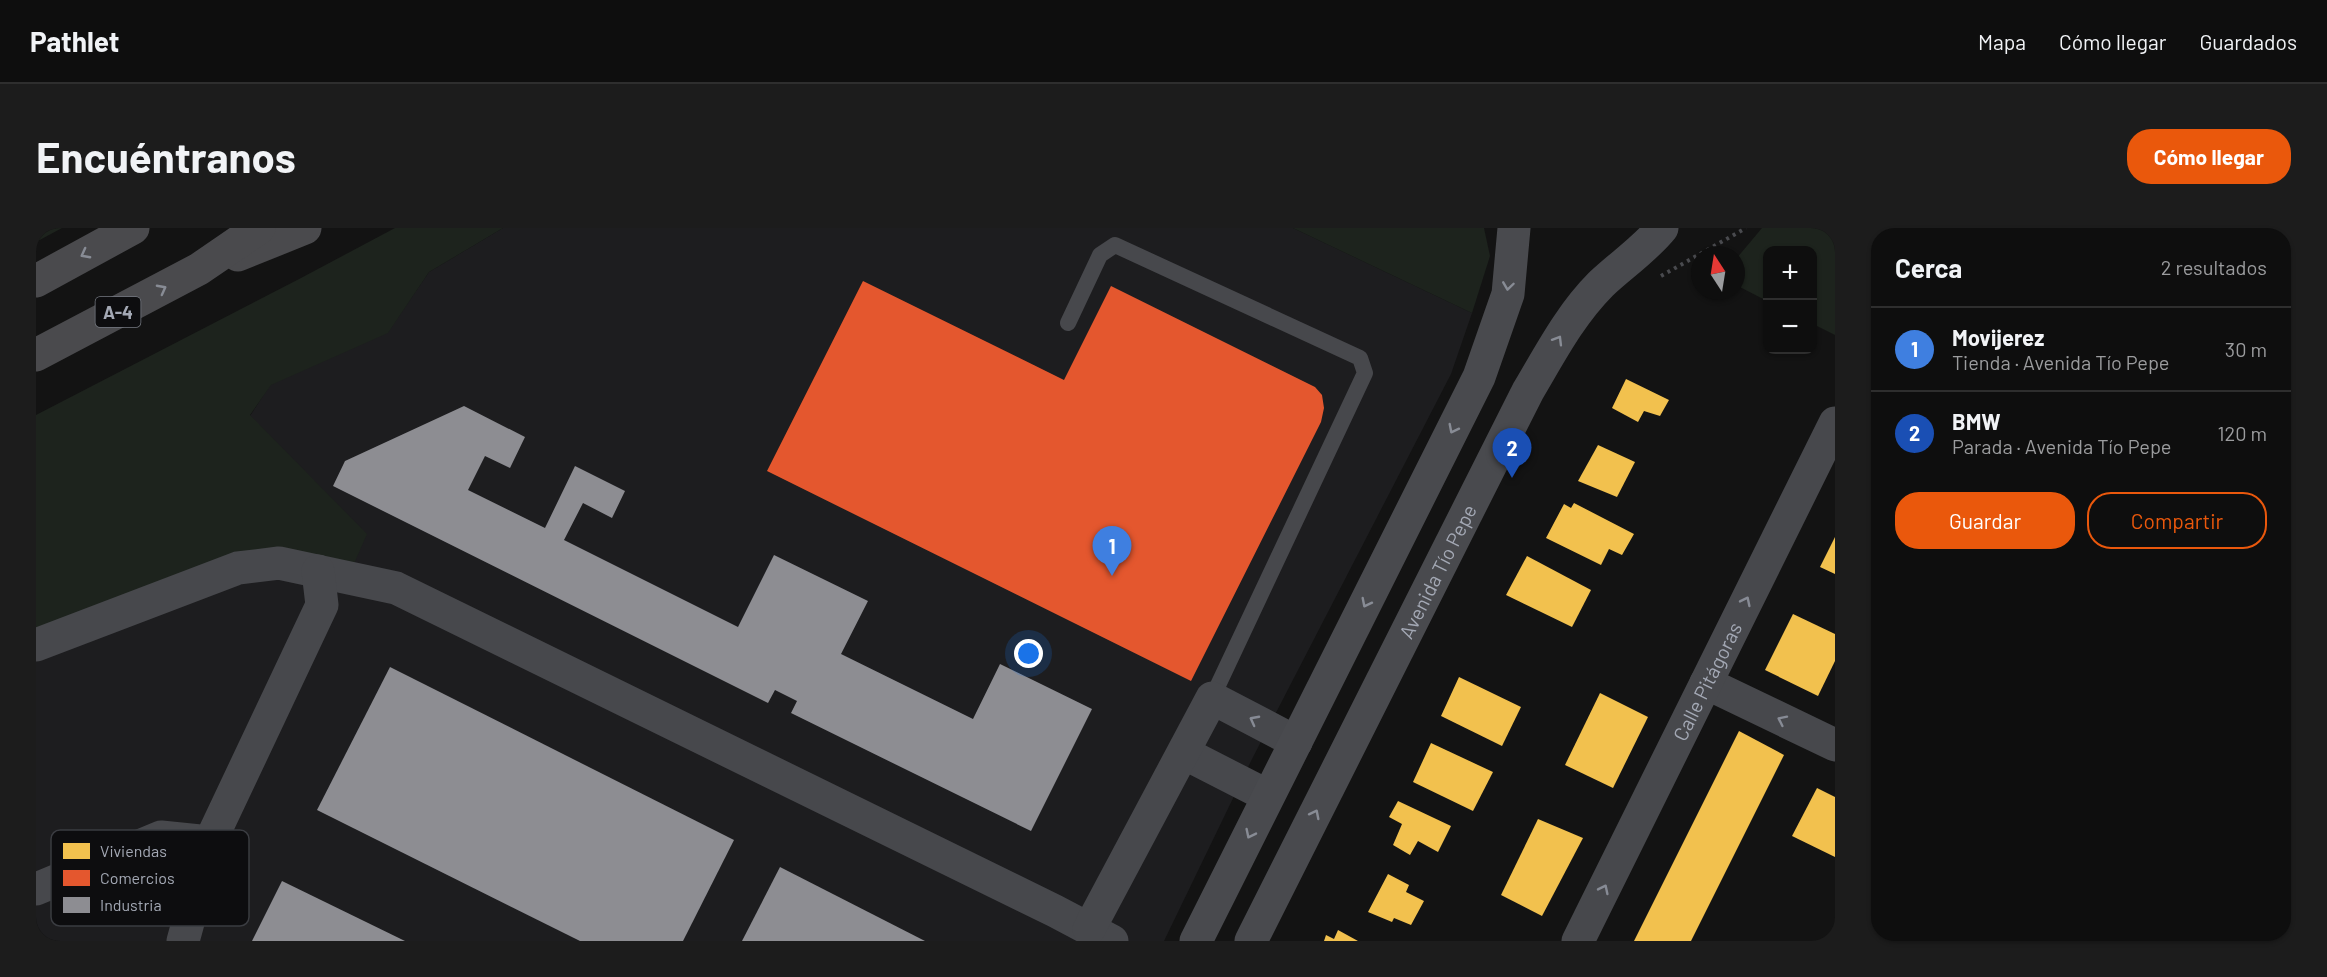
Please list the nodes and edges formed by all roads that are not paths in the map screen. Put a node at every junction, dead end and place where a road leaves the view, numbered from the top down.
1 (133, 228) edge
2 (259, 228) edge
3 (305, 228) edge
4 (1514, 228) edge
5 (1662, 228) edge
6 (199, 269) junction
7 (36, 281) edge
8 (1068, 322) dead end
9 (36, 355) edge
10 (1835, 423) edge
11 (318, 571) junction
12 (36, 645) edge
13 (1706, 683) junction
14 (1212, 698) junction
15 (1296, 742) junction
16 (1835, 745) edge
17 (1184, 753) junction
18 (1268, 796) junction
19 (216, 830) edge
20 (51, 883) edge
21 (36, 889) edge
22 (187, 926) edge
23 (1100, 935) edge
24 (183, 941) edge
25 (1196, 941) edge
26 (1251, 941) edge
27 (1578, 941) edge

1 -> 7 highway
2 - 6 highway, A-4
3 - 6 highway
4 -> 15 main road
26 -> 5 main road, Avenida Tío Pepe
9 -> 6 highway, A-4
8 - 14 lane
13 -> 10 street, Calle Pitágoras
11 - 12 street
11 - 19 street
11 - 23 street
16 -> 13 street
27 -> 13 street, Calle Pitágoras
15 -> 14 street
14 - 17 street
15 - 18 main road
17 - 18 street
17 - 23 street
18 -> 25 main road
20 - 21 street
22 - 24 street

